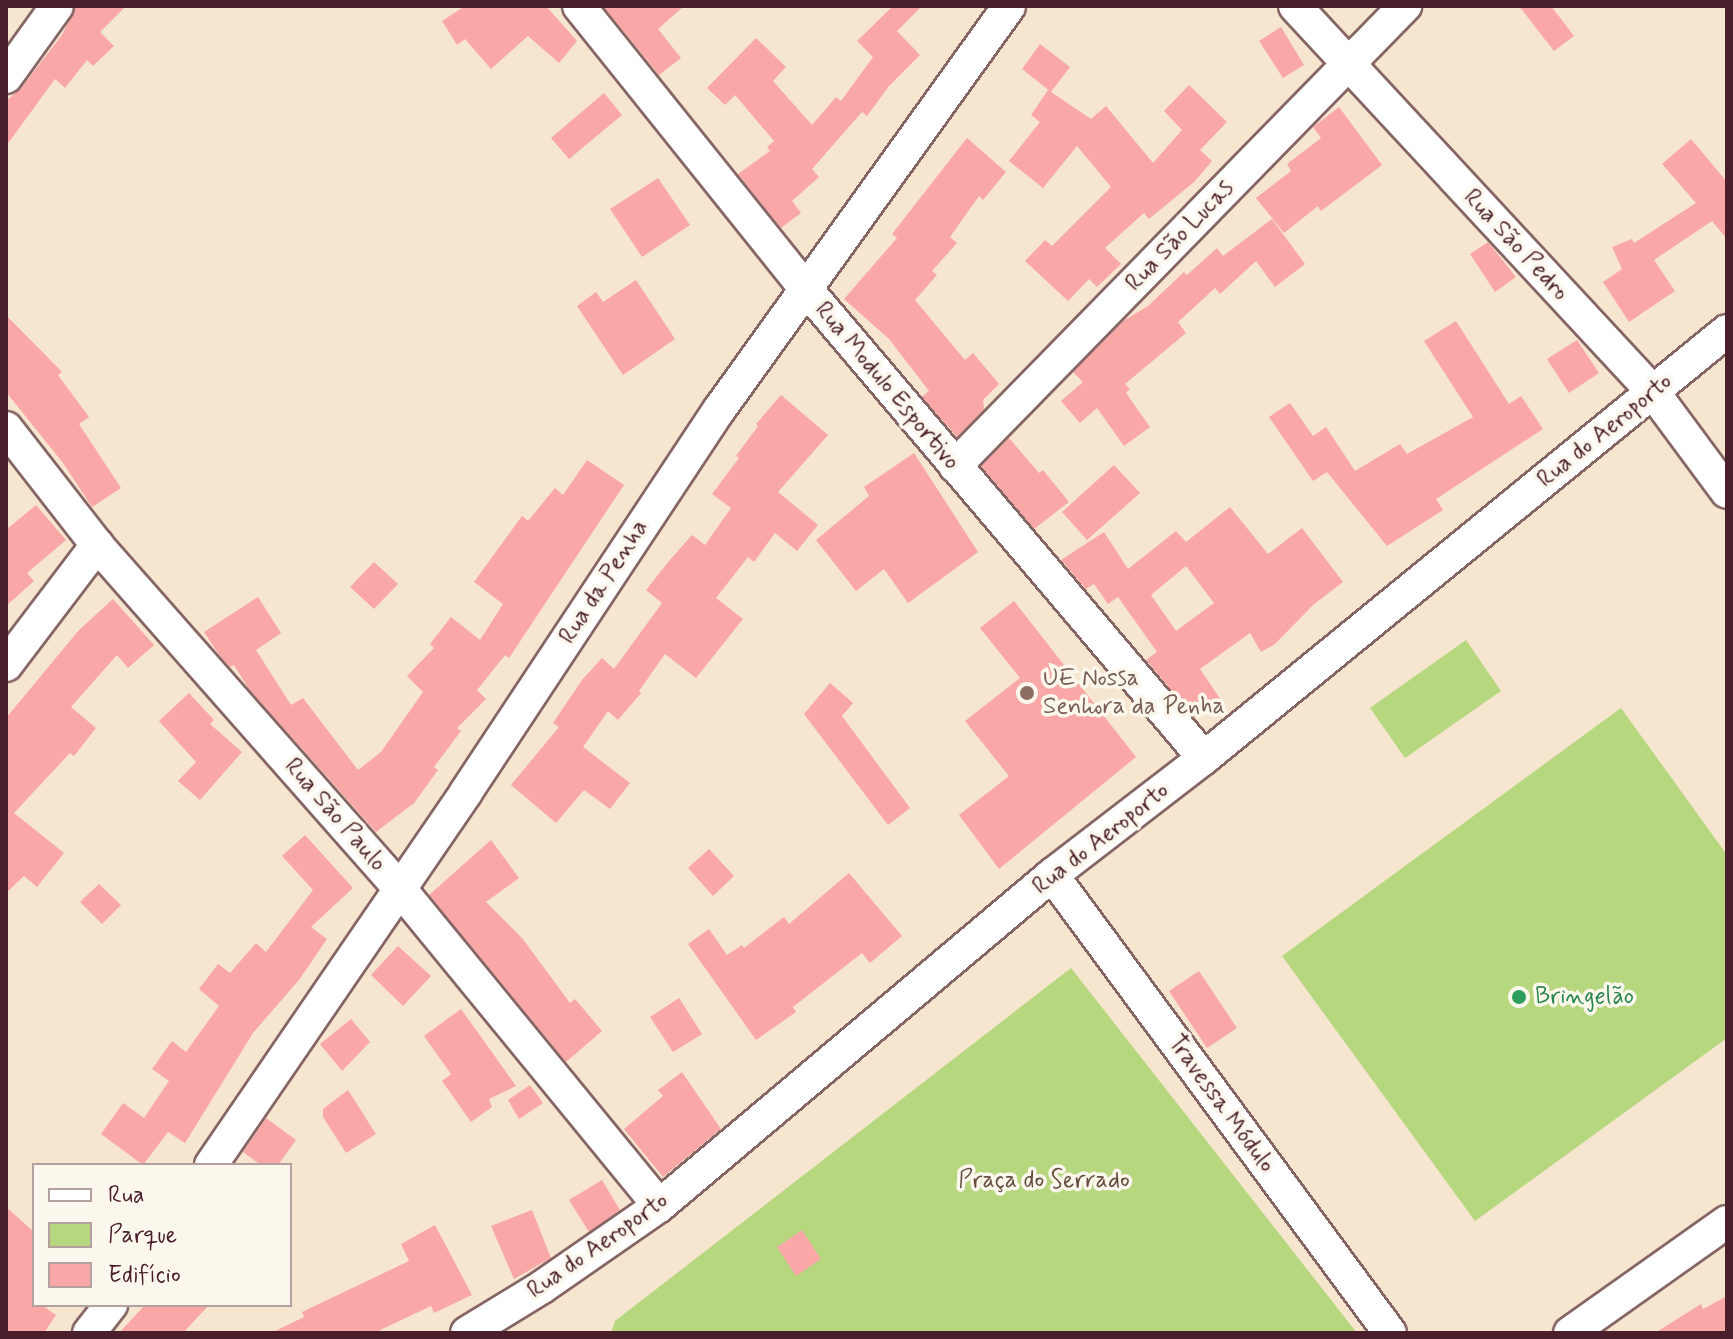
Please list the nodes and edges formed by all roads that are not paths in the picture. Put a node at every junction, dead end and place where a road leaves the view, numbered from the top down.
1 (57, 6) edge
2 (579, 6) edge
3 (1009, 6) edge
4 (1295, 6) edge
5 (1405, 6) edge
6 (1348, 65) junction
7 (6, 77) edge
8 (806, 289) junction
9 (1727, 331) edge
10 (1653, 392) junction
11 (6, 428) edge
12 (955, 466) junction
13 (1727, 492) edge
14 (97, 545) junction
15 (6, 665) edge
16 (1204, 758) junction
17 (1052, 875) junction
18 (400, 889) junction
19 (212, 1163) edge
20 (659, 1206) junction
21 (1727, 1222) edge
22 (109, 1307) edge
23 (89, 1333) edge
24 (467, 1333) edge
25 (1390, 1333) edge
26 (1570, 1333) edge

1 - 7 street
2 - 8 street, Rua Modulo Esportivo
3 - 8 street, Rua da Penha
4 - 6 street, Rua São Pedro
5 - 6 street, Rua São Lucas
6 - 10 street, Rua São Pedro
6 - 12 street, Rua São Lucas
8 - 12 street, Rua Modulo Esportivo
8 - 18 street, Rua da Penha
9 - 10 street, Rua do Aeroporto
10 - 13 street, Rua São Pedro
10 - 16 street, Rua do Aeroporto
11 - 14 street, Rua São Paulo
12 - 16 street, Rua Modulo Esportivo
14 - 15 street
14 - 18 street, Rua São Paulo
16 - 17 street, Rua do Aeroporto
17 - 20 street, Rua do Aeroporto
17 - 25 street, Travessa Módulo
18 - 19 street, Rua da Penha
18 - 20 street, Rua São Paulo
20 - 24 street, Rua do Aeroporto
21 - 26 street
22 - 23 street

